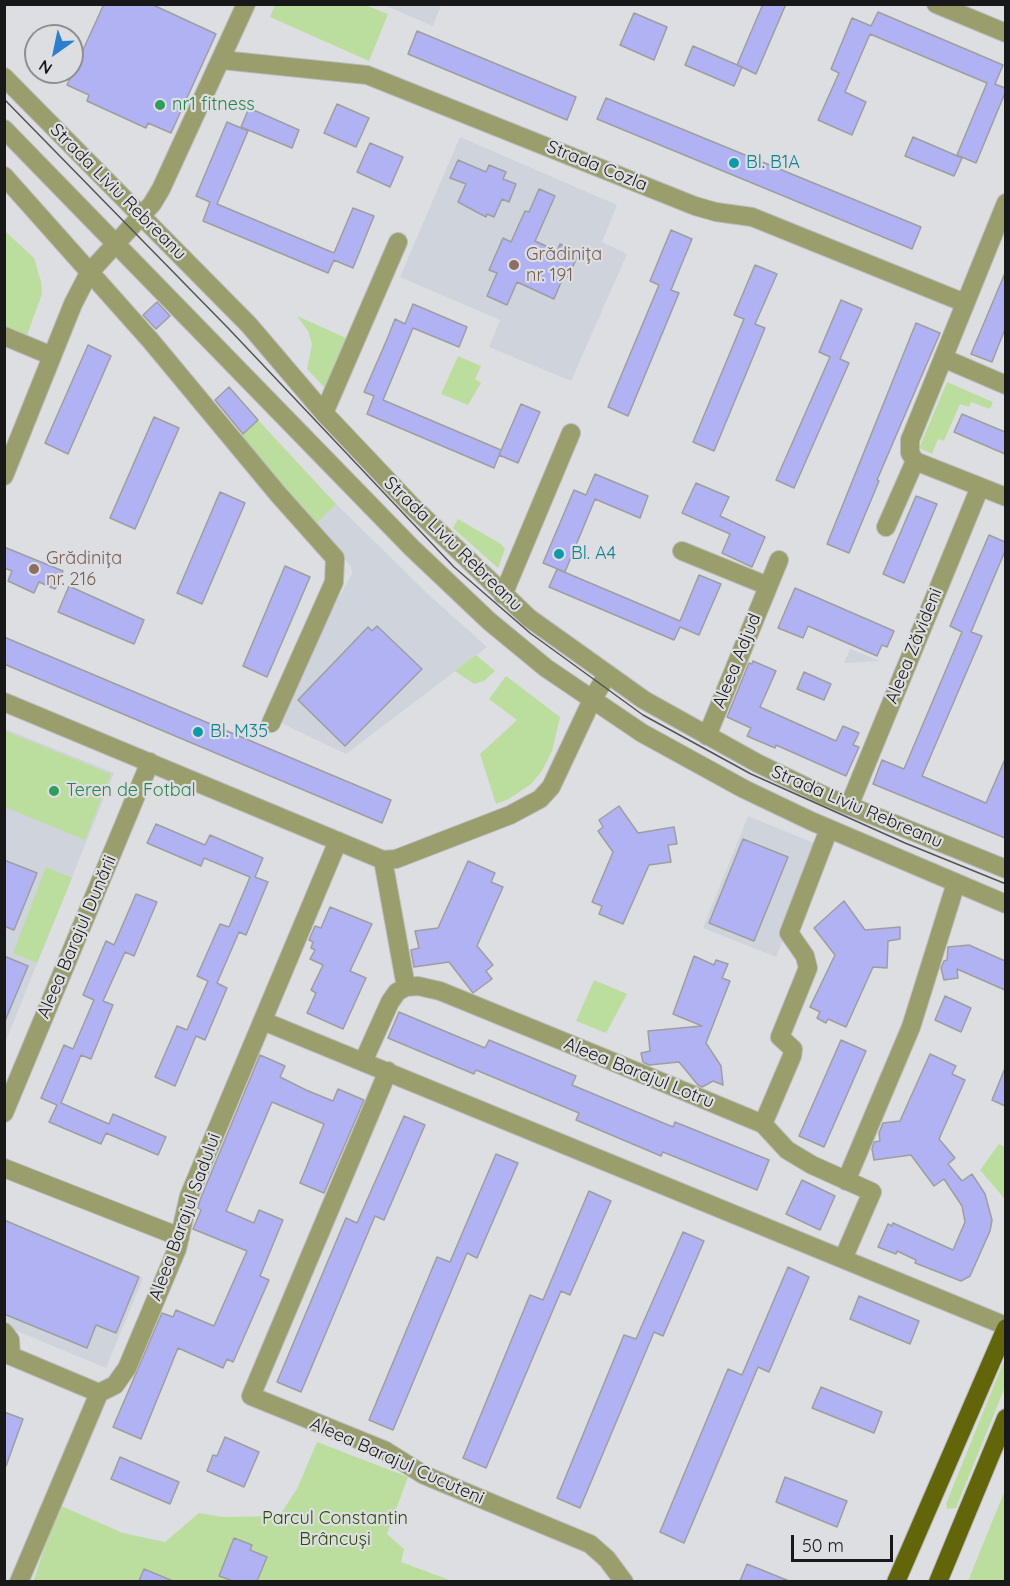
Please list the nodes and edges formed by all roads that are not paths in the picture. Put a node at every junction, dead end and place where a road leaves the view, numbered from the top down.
1 (246, 4) edge
2 (936, 4) edge
3 (1005, 33) edge
4 (222, 60) junction
5 (4, 77) edge
6 (4, 129) edge
7 (4, 176) edge
8 (1005, 203) edge
9 (136, 210) junction
10 (398, 242) dead end
11 (114, 244) junction
12 (89, 273) junction
13 (965, 303) junction
14 (4, 336) edge
15 (52, 356) junction
16 (943, 358) junction
17 (1005, 385) edge
18 (324, 413) junction
19 (571, 433) dead end
20 (915, 461) junction
21 (4, 476) edge
22 (980, 487) junction
23 (1005, 497) edge
24 (886, 527) dead end
25 (682, 551) dead end
26 (779, 560) dead end
27 (768, 586) junction
28 (503, 595) junction
29 (607, 675) junction
30 (592, 700) junction
31 (4, 702) edge
32 (271, 723) dead end
33 (707, 736) junction
34 (150, 762) junction
35 (849, 806) junction
36 (829, 829) junction
37 (338, 841) junction
38 (383, 860) junction
39 (1005, 869) edge
40 (956, 883) junction
41 (1005, 904) edge
42 (406, 987) junction
43 (263, 1021) junction
44 (363, 1062) junction
45 (388, 1071) junction
46 (4, 1113) edge
47 (763, 1124) junction
48 (4, 1168) edge
49 (846, 1181) junction
50 (180, 1237) junction
51 (843, 1259) junction
52 (1005, 1327) edge
53 (4, 1332) edge
54 (8, 1355) edge
55 (99, 1393) junction
56 (1005, 1419) edge
57 (19, 1581) edge
58 (624, 1581) edge
59 (896, 1581) edge
60 (938, 1581) edge

1 - 4 street
2 - 3 street
4 - 9 street
4 - 13 street, Strada Cozla
5 - 9 street, Strada Liviu Rebreanu
6 - 11 street, Strada Liviu Rebreanu
7 - 12 street
8 - 13 street
9 - 11 street
9 - 18 street, Strada Liviu Rebreanu
10 - 18 street
11 - 12 street
11 - 30 street, Strada Liviu Rebreanu
12 - 15 street
12 - 32 street
13 - 16 street
14 - 15 street
15 - 21 street
16 - 17 street
16 - 20 street
18 - 28 street, Strada Liviu Rebreanu
19 - 28 street
20 - 22 street
20 - 24 street
22 - 23 street
22 - 35 street, Aleea Zăvideni
25 - 27 street
26 - 27 street, Aleea Adjud
27 - 33 street, Aleea Adjud
28 - 29 street, Strada Liviu Rebreanu
29 - 30 street
29 - 33 street, Strada Liviu Rebreanu
30 - 36 street, Strada Liviu Rebreanu
30 - 38 street
31 - 34 street
33 - 35 street, Strada Liviu Rebreanu
34 - 37 street
34 - 46 street, Aleea Barajul Dunării
35 - 39 street, Strada Liviu Rebreanu
36 - 40 street, Strada Liviu Rebreanu
36 - 47 street
37 - 38 street
37 - 43 street, Aleea Barajul Sadului
38 - 42 street
40 - 41 street, Strada Liviu Rebreanu
40 - 49 street
42 - 44 street
42 - 47 street, Aleea Barajul Lotru
43 - 44 street
43 - 50 street, Aleea Barajul Sadului
44 - 45 street
45 - 51 street
45 - 58 street, Aleea Barajul Cucuteni
47 - 49 street, Aleea Barajul Lotru
48 - 50 street
49 - 51 street, Aleea Barajul Lotru
50 - 55 street, Aleea Barajul Sadului
51 - 52 street
52 - 59 main road
53 - 54 street
54 - 55 street
55 - 57 street, Aleea Barajul Sadului
56 - 60 main road

